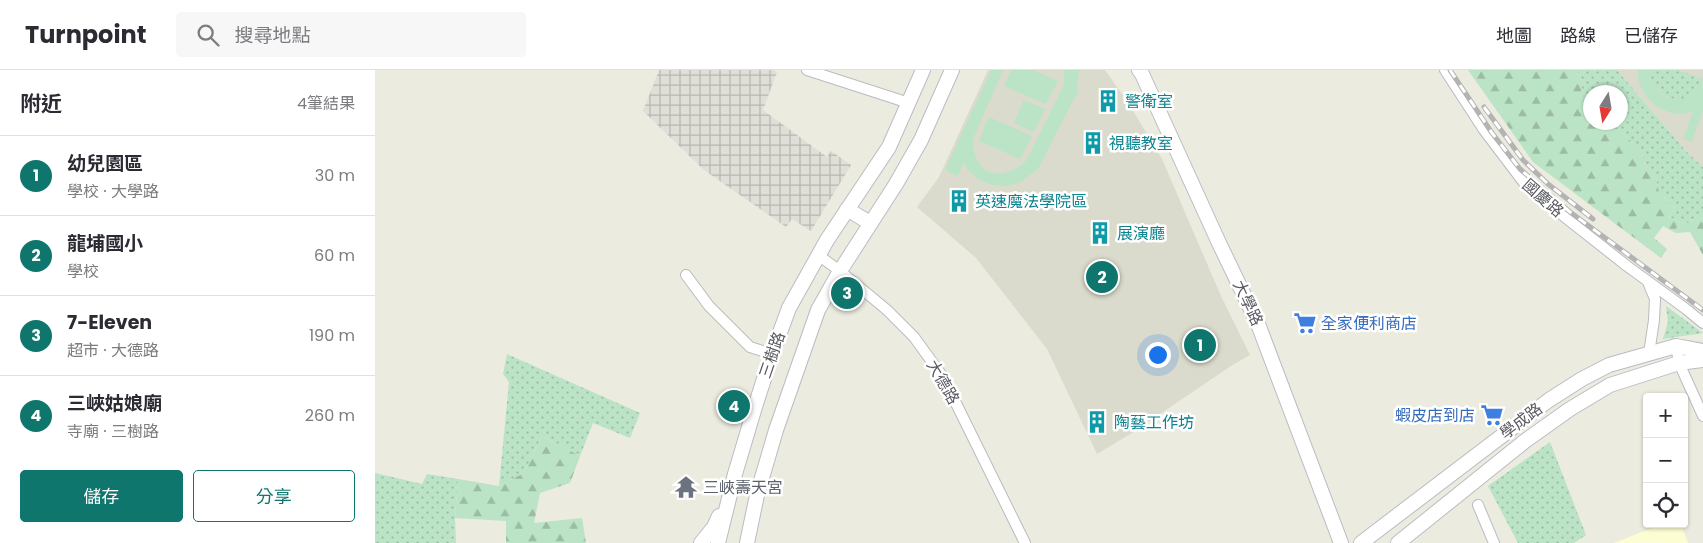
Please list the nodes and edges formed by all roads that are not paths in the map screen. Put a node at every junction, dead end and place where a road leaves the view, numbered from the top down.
1 (807, 70) edge
2 (923, 70) edge
3 (953, 70) edge
4 (1139, 70) edge
5 (1445, 70) edge
6 (909, 103) junction
7 (847, 209) junction
8 (870, 223) junction
9 (819, 255) junction
10 (840, 271) junction
11 (686, 275) dead end
12 (1647, 281) junction
13 (1703, 323) edge
14 (1676, 346) junction
15 (1703, 351) edge
16 (772, 354) junction
17 (1649, 354) junction
18 (1703, 360) edge
19 (1679, 363) junction
20 (1703, 416) edge
21 (735, 474) junction
22 (1478, 505) dead end
23 (701, 543) edge
24 (718, 543) edge
25 (747, 543) edge
26 (1025, 543) edge
27 (1341, 543) edge
28 (1361, 543) edge
29 (1398, 543) edge
30 (1494, 543) edge

1 - 6 street
2 - 6 street, 三樹路
3 - 8 street, 三樹路
4 - 27 street, 大學路
5 - 12 street, 國慶路
6 - 7 street, 三樹路
7 - 8 street
7 - 9 street, 三樹路
8 - 10 street, 三樹路
9 - 10 street, 大德路
9 - 16 street, 三樹路
10 - 25 street, 三樹路
10 - 26 street, 大德路
11 - 16 street
12 - 13 street, 國慶路
12 - 17 street
14 - 15 street, 學成路
14 - 17 street, 學成路
14 - 19 street
16 - 21 street, 三樹路
17 - 28 street, 學成路
18 - 19 street, 學成路
19 - 20 street
19 - 29 street, 學成路
21 - 23 street
21 - 24 street, 三樹路
22 - 30 street

